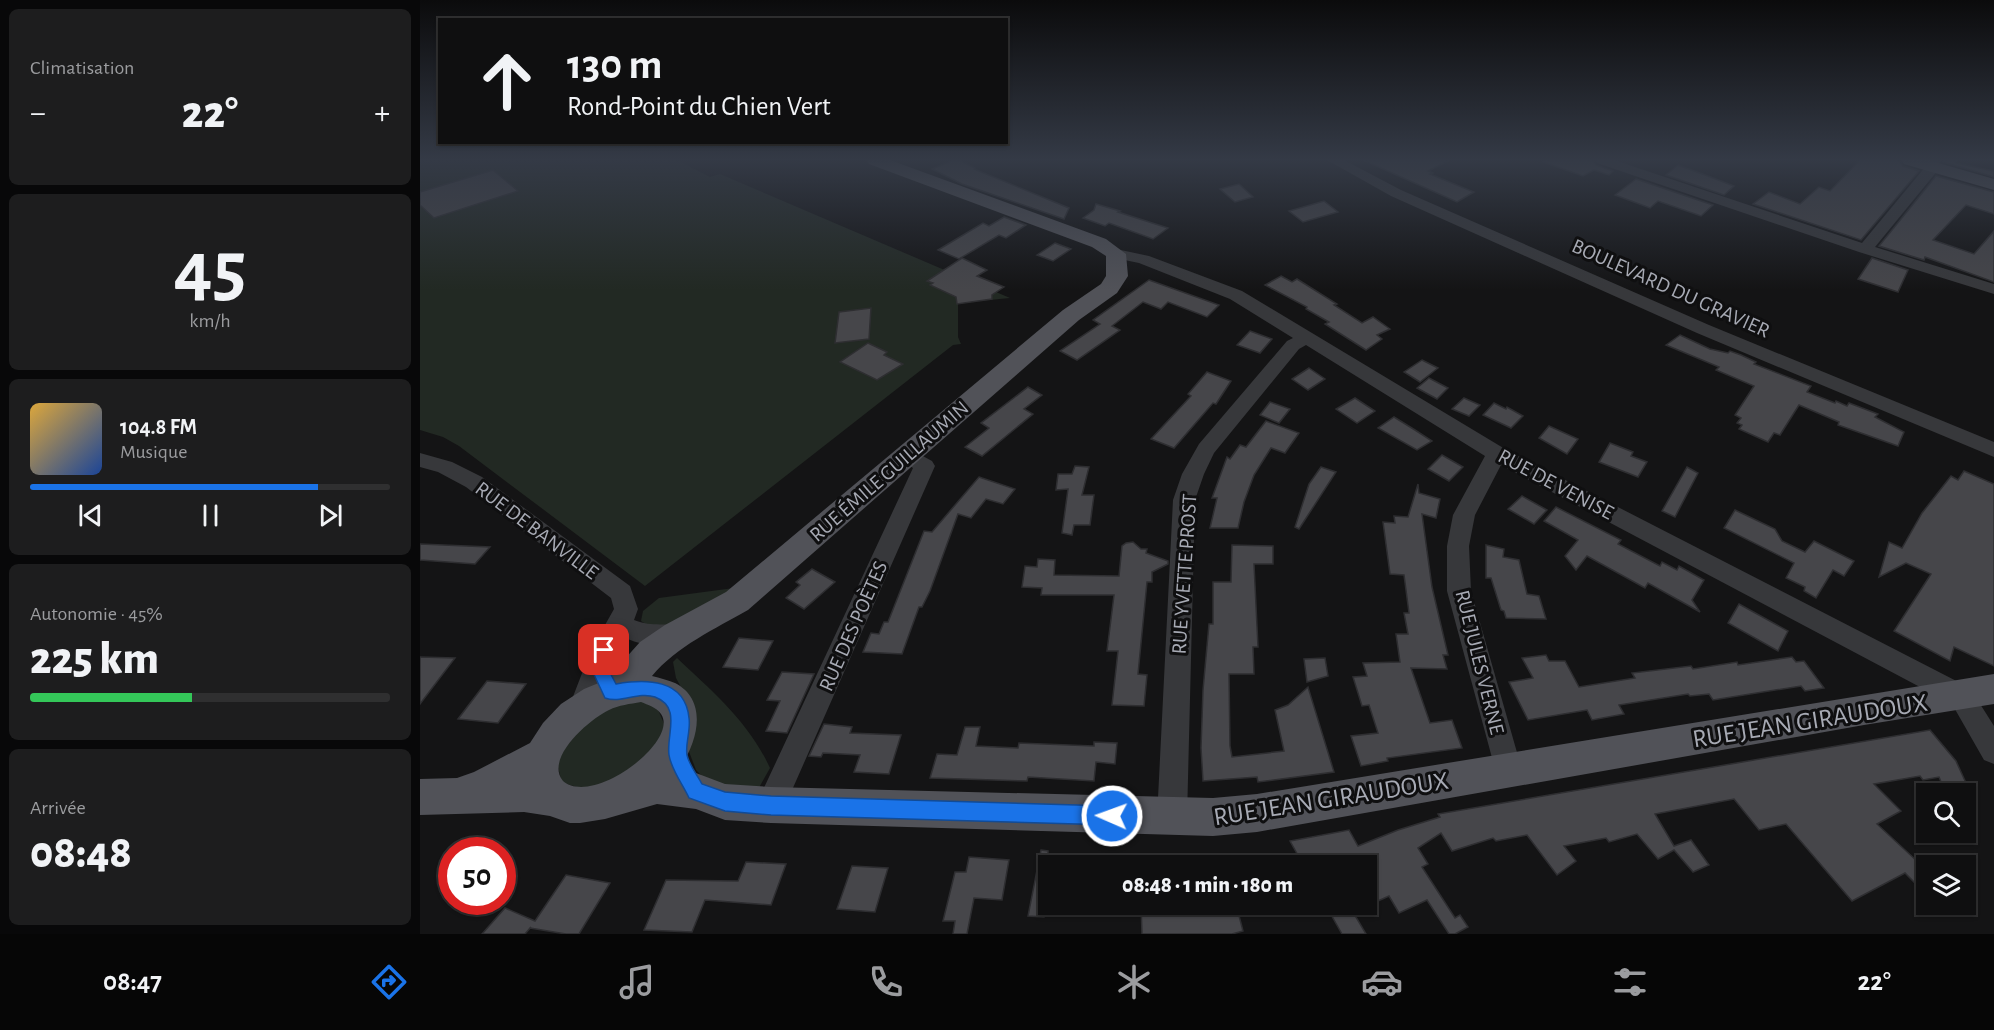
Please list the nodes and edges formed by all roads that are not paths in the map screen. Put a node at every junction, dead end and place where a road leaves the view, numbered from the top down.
1 (994, 204) edge
2 (1420, 204) edge
3 (1731, 204) edge
4 (1901, 204) edge
5 (1865, 249) junction
6 (1108, 273) junction
7 (1994, 289) edge
8 (1306, 338) junction
9 (1994, 450) edge
10 (908, 454) junction
11 (1498, 454) junction
12 (420, 460) edge
13 (620, 625) junction
14 (676, 635) junction
15 (602, 689) junction
16 (661, 691) junction
17 (1977, 692) edge
18 (678, 736) junction
19 (1994, 751) edge
20 (543, 755) junction
21 (1508, 770) junction
22 (696, 791) junction
23 (622, 794) junction
24 (430, 797) edge
25 (552, 798) junction
26 (771, 806) junction
27 (1172, 818) junction

1 - 6 main road
2 - 9 street, BOULEVARD DU GRAVIER
3 - 5 street
4 - 5 street
5 - 7 street
6 - 8 street, RUE DE VENISE
6 - 10 main road, RUE ÉMILE GUILLAUMIN
8 - 11 street, RUE DE VENISE
8 - 27 street, RUE YVETTE PROST
10 - 14 main road, RUE ÉMILE GUILLAUMIN
10 - 26 street, RUE DES POÈTES
11 - 17 street, RUE DE VENISE
11 - 21 street, RUE JULES VERNE
12 - 13 street, RUE DE BANVILLE
13 - 14 street
13 - 15 street, RUE DE BANVILLE
14 - 15 main road, RUE ÉMILE GUILLAUMIN
14 - 16 main road
15 - 16 main road
15 - 20 main road
16 - 18 main road
17 - 19 street
17 - 21 main road, RUE JEAN GIRAUDOUX
18 - 22 main road
18 - 23 main road
20 - 24 main road
20 - 25 main road
21 - 27 main road, RUE JEAN GIRAUDOUX
22 - 23 main road, RUE JEAN GIRAUDOUX
22 - 26 main road, RUE JEAN GIRAUDOUX
23 - 25 main road
24 - 25 main road
26 - 27 main road, RUE JEAN GIRAUDOUX

